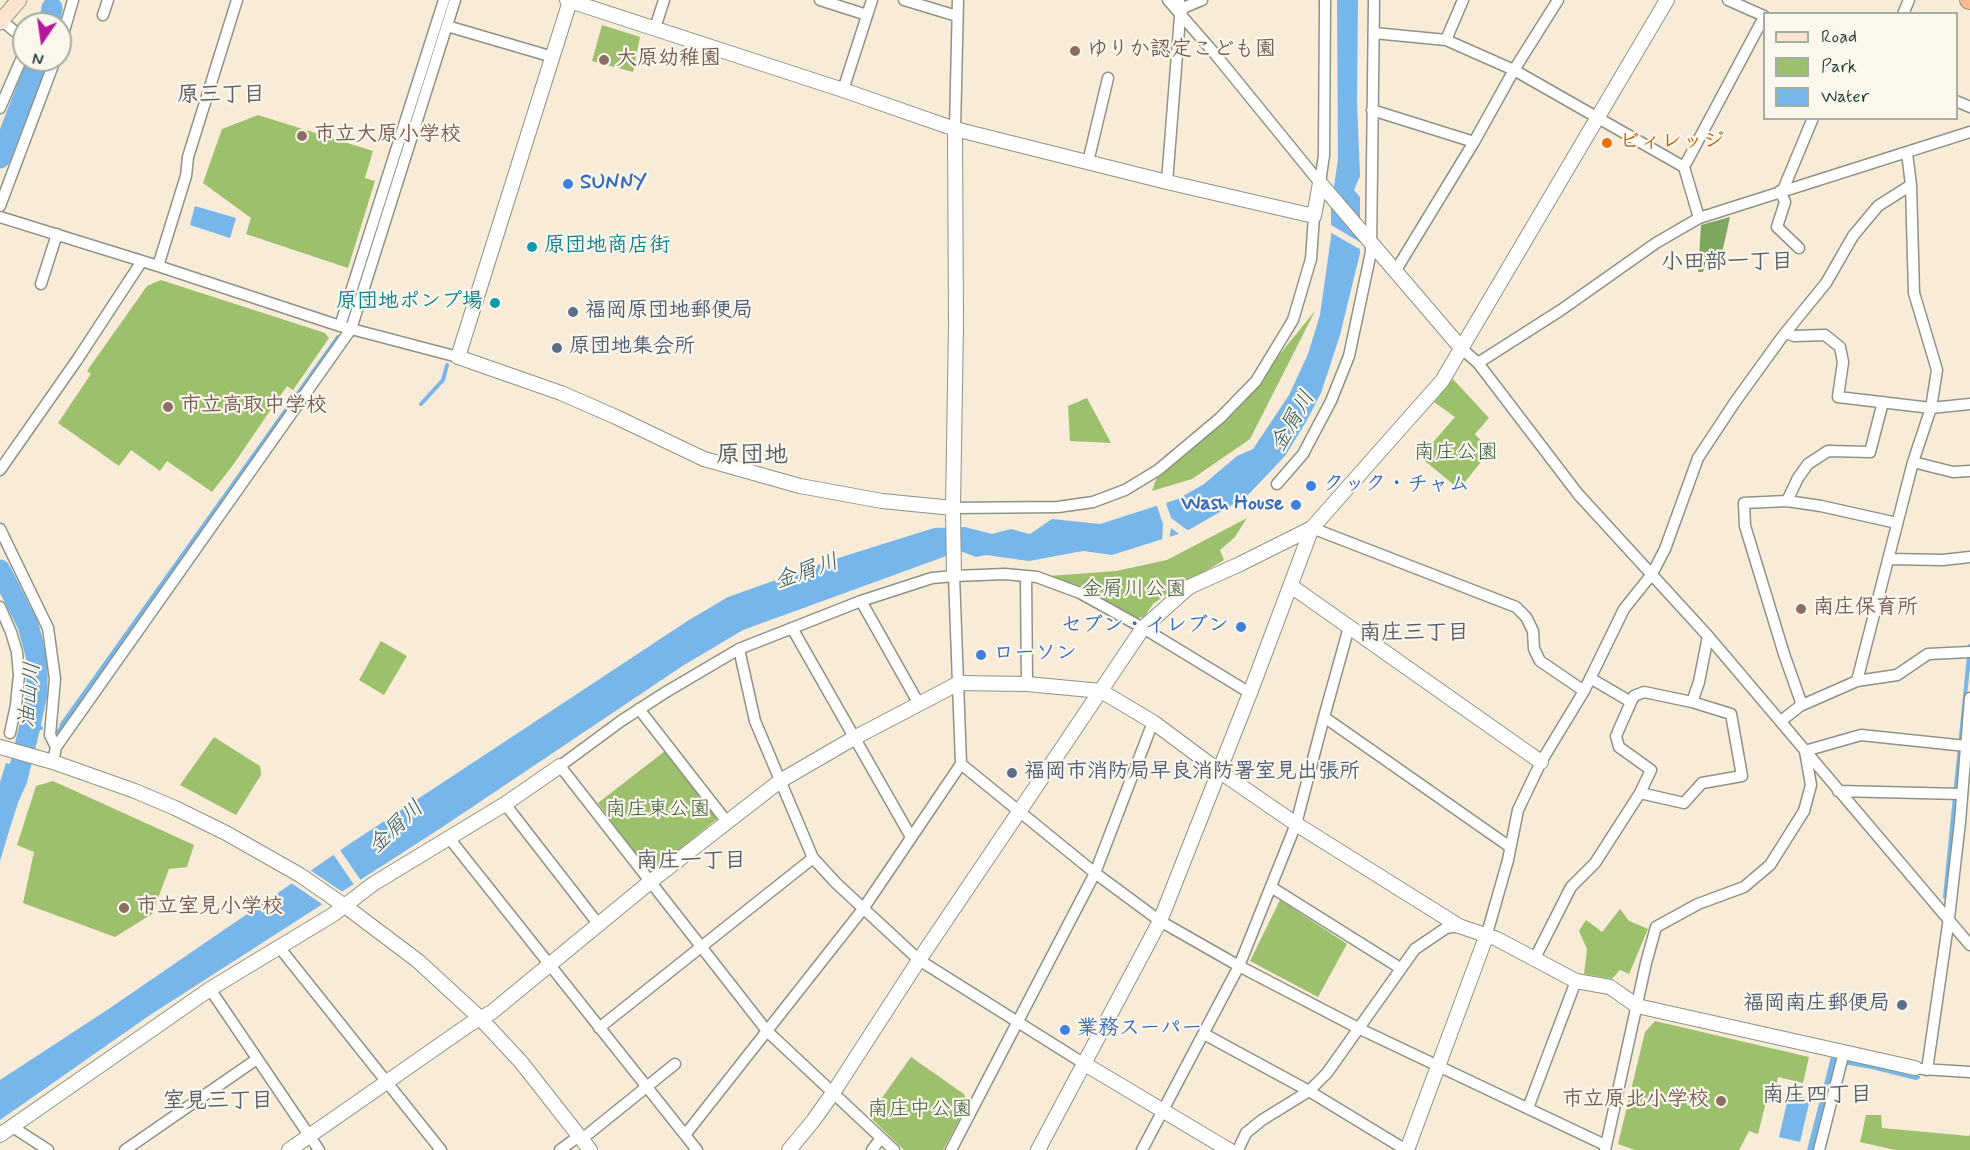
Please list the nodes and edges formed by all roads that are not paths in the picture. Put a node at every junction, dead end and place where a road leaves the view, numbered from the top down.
1 (19, 0) edge
2 (108, 0) edge
3 (237, 0) edge
4 (444, 0) edge
5 (455, 0) edge
6 (664, 0) edge
7 (820, 0) edge
8 (872, 0) edge
9 (904, 0) edge
10 (958, 0) edge
11 (1168, 0) edge
12 (1179, 0) edge
13 (1203, 0) edge
14 (1325, 0) edge
15 (1374, 0) edge
16 (1463, 0) edge
17 (1558, 0) edge
18 (1667, 0) edge
19 (1728, 0) edge
20 (569, 1) edge
21 (103, 15) dead end
22 (867, 15) junction
23 (957, 16) junction
24 (1180, 16) junction
25 (1763, 16) edge
26 (1763, 18) edge
27 (1, 21) edge
28 (447, 26) junction
29 (655, 28) junction
30 (1374, 33) junction
31 (1446, 40) junction
32 (553, 57) junction
33 (1514, 70) junction
34 (16, 72) edge
35 (50, 72) edge
36 (1108, 78) dead end
37 (843, 90) junction
38 (0, 108) edge
39 (1372, 110) junction
40 (1597, 119) junction
41 (1812, 120) edge
42 (955, 129) junction
43 (1970, 132) edge
44 (1474, 142) junction
45 (1907, 153) junction
46 (1088, 162) junction
47 (1684, 167) junction
48 (1167, 182) junction
49 (1320, 183) junction
50 (1911, 185) junction
51 (1782, 191) junction
52 (0, 206) edge
53 (1314, 216) junction
54 (0, 217) edge
55 (1699, 218) junction
56 (57, 234) junction
57 (1373, 245) junction
58 (1799, 248) dead end
59 (142, 261) junction
60 (158, 266) junction
61 (1396, 270) junction
62 (41, 284) dead end
63 (345, 327) junction
64 (1786, 333) junction
65 (1462, 349) junction
66 (458, 357) junction
67 (1478, 363) junction
68 (1883, 402) junction
69 (1970, 404) edge
70 (1931, 408) junction
71 (1913, 462) junction
72 (0, 470) edge
73 (1970, 471) edge
74 (1277, 484) dead end
75 (1786, 501) junction
76 (953, 515) junction
77 (1897, 523) junction
78 (1312, 528) junction
79 (0, 529) edge
80 (1970, 557) edge
81 (1888, 559) junction
82 (1652, 574) junction
83 (954, 576) junction
84 (1026, 576) junction
85 (1291, 586) junction
86 (861, 601) junction
87 (0, 607) edge
88 (1349, 627) junction
89 (792, 628) junction
90 (1143, 628) junction
91 (1708, 636) junction
92 (739, 650) junction
93 (1967, 652) edge
94 (1590, 678) junction
95 (1857, 681) junction
96 (959, 683) junction
97 (1027, 684) junction
98 (1101, 691) junction
99 (1584, 691) junction
100 (1250, 693) junction
101 (1970, 698) edge
102 (1631, 702) junction
103 (1692, 702) junction
104 (919, 704) junction
105 (1802, 705) junction
106 (639, 709) junction
107 (1324, 717) junction
108 (1781, 721) junction
109 (1152, 722) junction
110 (10, 733) dead end
111 (854, 738) junction
112 (1961, 745) junction
113 (56, 747) junction
114 (3, 748) edge
115 (1805, 751) junction
116 (46, 760) junction
117 (1541, 762) junction
118 (961, 764) junction
119 (560, 766) junction
120 (1219, 771) junction
121 (780, 781) junction
122 (1838, 791) junction
123 (1640, 793) junction
124 (1961, 794) junction
125 (505, 804) junction
126 (1020, 812) junction
127 (727, 822) junction
128 (1965, 822) edge
129 (1296, 824) junction
130 (911, 837) junction
131 (448, 838) junction
132 (1510, 847) junction
133 (813, 858) junction
134 (1095, 873) junction
135 (650, 882) junction
136 (1271, 887) junction
137 (343, 906) junction
138 (863, 909) junction
139 (1949, 918) junction
140 (1160, 921) junction
141 (599, 925) junction
142 (1459, 926) junction
143 (1486, 937) junction
144 (1970, 945) edge
145 (700, 946) junction
146 (279, 947) junction
147 (1535, 958) junction
148 (919, 960) junction
149 (550, 966) junction
150 (1239, 966) junction
151 (1400, 968) junction
152 (1576, 981) junction
153 (210, 989) junction
154 (1637, 1006) junction
155 (480, 1018) junction
156 (1018, 1022) junction
157 (599, 1028) junction
158 (1360, 1029) junction
159 (767, 1031) junction
160 (1204, 1034) junction
161 (1844, 1052) junction
162 (257, 1059) junction
163 (675, 1064) dead end
164 (1083, 1064) junction
165 (1439, 1066) junction
166 (1921, 1069) junction
167 (1970, 1072) edge
168 (387, 1082) junction
169 (647, 1088) junction
170 (1309, 1090) junction
171 (833, 1093) junction
172 (1528, 1108) junction
173 (1162, 1111) junction
174 (6, 1130) edge
175 (685, 1135) junction
176 (310, 1136) junction
177 (881, 1138) junction
178 (583, 1142) edge
179 (1605, 1148) edge
180 (48, 1150) edge
181 (125, 1150) edge
182 (289, 1150) edge
183 (319, 1150) edge
184 (441, 1150) edge
185 (560, 1150) edge
186 (697, 1150) edge
187 (789, 1150) edge
188 (872, 1150) edge
189 (894, 1150) edge
190 (951, 1150) edge
191 (1038, 1150) edge
192 (1142, 1150) edge
193 (1228, 1150) edge
194 (1238, 1150) edge
195 (1407, 1150) edge
196 (1819, 1150) edge

1 - 27 main road
2 - 21 street
3 - 60 street
4 - 63 street
5 - 28 street
6 - 29 street
7 - 22 street
8 - 22 street
9 - 23 street
10 - 23 street
11 - 24 street
12 - 24 street
13 - 24 street
14 - 49 street
15 - 30 street
16 - 31 street
17 - 33 street
18 - 40 street
19 - 25 street
20 - 29 street
20 - 32 street
22 - 37 street
23 - 42 street
24 - 48 street
24 - 49 street
26 - 47 street
28 - 32 street
28 - 63 street
29 - 37 street
30 - 31 street
30 - 39 street
31 - 33 street
32 - 66 street
33 - 40 street
33 - 44 street
34 - 38 street
35 - 52 street
36 - 46 street
37 - 42 street
39 - 44 street
39 - 57 street
40 - 47 street
40 - 65 street
41 - 51 street
42 - 46 street
42 - 76 street
43 - 45 street
44 - 61 street
45 - 50 street
45 - 51 street
46 - 48 street
47 - 55 street
48 - 53 street
49 - 53 street
49 - 57 street
50 - 64 street
50 - 70 street
51 - 55 street
51 - 58 street
53 - 76 street
54 - 56 street
55 - 67 street
56 - 59 street
56 - 62 street
57 - 61 street
57 - 74 street
59 - 60 street
59 - 72 street
60 - 63 street
61 - 65 street
63 - 66 street
63 - 113 street
64 - 68 street
64 - 82 street
65 - 67 street
65 - 78 street
66 - 76 street
67 - 82 street
68 - 70 street
68 - 75 street
69 - 70 street
70 - 71 street
71 - 73 street
71 - 77 street
75 - 77 street
75 - 105 street
76 - 83 street
77 - 81 street
78 - 85 street
78 - 90 street
78 - 99 street
79 - 113 street
80 - 81 street
81 - 95 street
82 - 91 street
82 - 94 street
83 - 84 street
83 - 86 street
83 - 96 street
84 - 90 street
84 - 97 street
85 - 88 street
85 - 100 street
86 - 89 street
86 - 104 street
87 - 110 street
88 - 107 street
88 - 117 street
89 - 92 street
89 - 111 street
90 - 98 street
90 - 100 street
91 - 103 street
91 - 108 street
92 - 106 street
92 - 121 street
93 - 95 street
94 - 99 street
94 - 102 street
95 - 105 street
96 - 97 street
96 - 104 street
96 - 118 street
97 - 98 street
98 - 109 street
98 - 126 street
99 - 117 street
100 - 120 street
101 - 112 street
102 - 103 street
102 - 123 street
103 - 123 street
104 - 111 street
105 - 108 street
106 - 119 street
106 - 127 street
107 - 129 street
107 - 132 street
108 - 115 street
109 - 120 street
109 - 134 street
111 - 121 street
111 - 130 street
112 - 115 street
112 - 124 street
113 - 116 street
114 - 116 street
115 - 122 street
115 - 154 street
116 - 137 street
117 - 132 street
118 - 126 street
118 - 130 street
119 - 125 street
119 - 135 street
120 - 129 street
120 - 140 street
121 - 127 street
121 - 133 street
122 - 124 street
122 - 139 street
123 - 147 street
124 - 128 street
125 - 131 street
125 - 141 street
126 - 134 street
126 - 148 street
127 - 135 street
128 - 139 street
129 - 136 street
129 - 142 street
130 - 138 street
131 - 137 street
131 - 149 street
132 - 143 street
133 - 138 street
133 - 145 street
134 - 140 street
134 - 156 street
135 - 141 street
135 - 145 street
136 - 150 street
136 - 151 street
137 - 146 street
137 - 155 street
138 - 148 street
138 - 159 street
139 - 144 street
139 - 166 street
140 - 150 street
140 - 164 street
141 - 149 street
142 - 143 street
142 - 151 street
143 - 147 street
143 - 165 street
145 - 157 street
145 - 159 street
146 - 153 street
146 - 168 street
147 - 152 street
148 - 156 street
148 - 171 street
149 - 155 street
149 - 157 street
150 - 158 street
150 - 160 street
151 - 158 street
152 - 154 street
152 - 172 street
153 - 162 street
153 - 174 street
154 - 161 street
154 - 179 street
155 - 168 street
155 - 178 street
156 - 164 street
156 - 190 street
157 - 169 street
158 - 165 street
158 - 170 street
159 - 171 street
159 - 175 street
160 - 170 street
160 - 173 street
161 - 166 street
161 - 196 street
162 - 176 street
162 - 181 street
163 - 169 street
164 - 173 street
164 - 191 street
165 - 172 street
165 - 195 street
166 - 167 street
168 - 176 street
168 - 184 street
169 - 175 street
169 - 178 street
170 - 194 street
170 - 195 street
171 - 177 street
171 - 187 street
172 - 179 street
173 - 192 street
173 - 193 street
174 - 180 street
175 - 186 street
176 - 182 street
176 - 183 street
177 - 188 street
177 - 189 street
178 - 185 street

